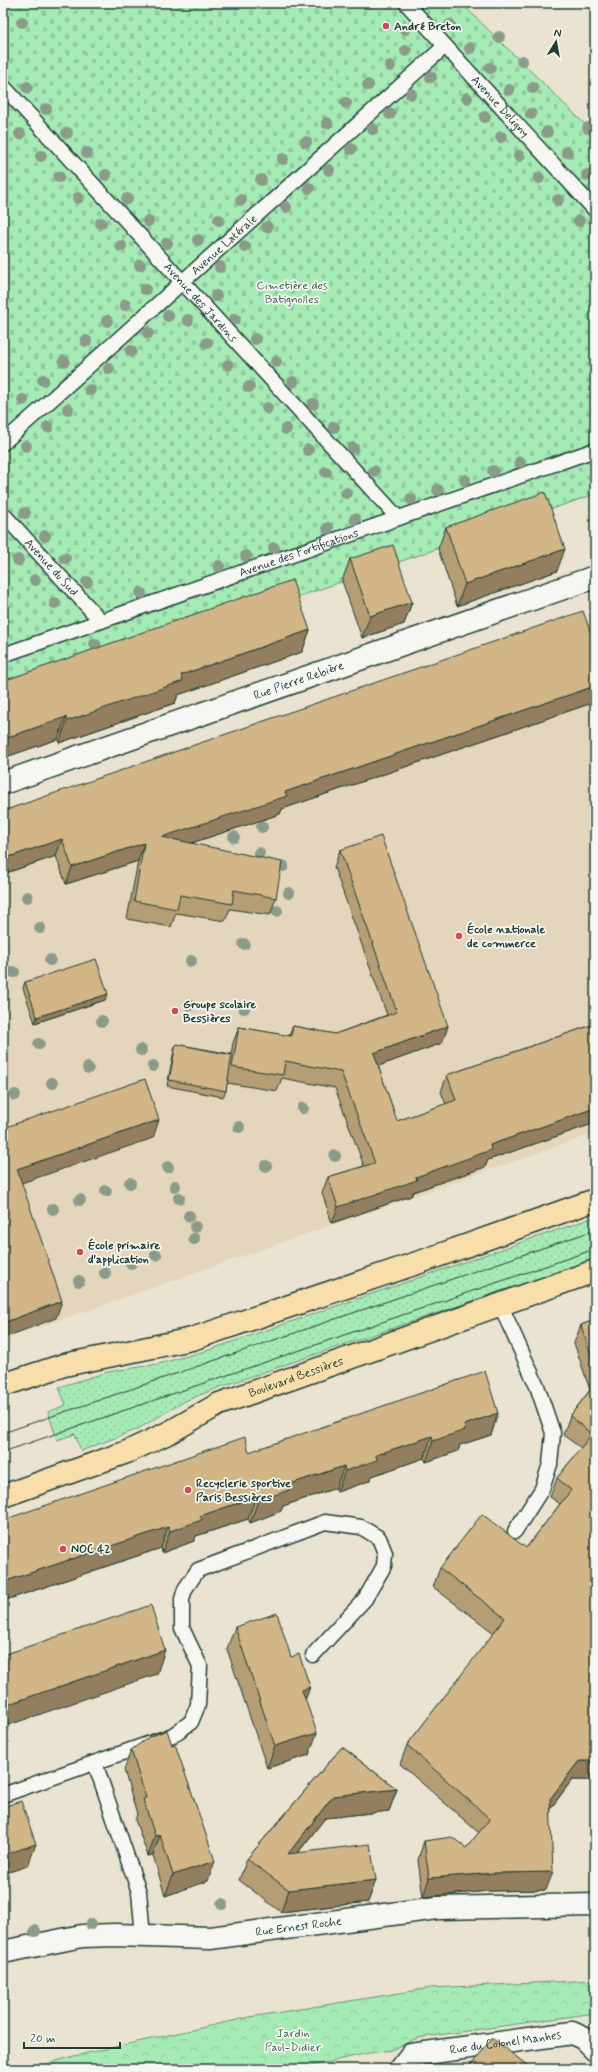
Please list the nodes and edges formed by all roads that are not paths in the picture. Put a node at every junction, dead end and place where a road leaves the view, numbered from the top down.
1 (406, 3) edge
2 (445, 46) junction
3 (3, 86) edge
4 (595, 210) edge
5 (182, 283) junction
6 (3, 443) edge
7 (595, 450) edge
8 (3, 514) edge
9 (398, 518) junction
10 (595, 577) edge
11 (101, 621) junction
12 (3, 655) edge
13 (3, 783) edge
14 (595, 1200) edge
15 (595, 1272) edge
16 (500, 1304) junction
17 (3, 1385) edge
18 (3, 1496) edge
19 (515, 1531) dead end
20 (313, 1655) dead end
21 (95, 1763) junction
22 (3, 1795) edge
23 (595, 1905) edge
24 (143, 1936) junction
25 (3, 1952) edge
26 (595, 2050) edge
27 (406, 2062) edge

1 - 2 lane, Avenue Deligny
2 - 4 lane, Avenue Deligny
2 - 5 lane, Avenue Latérale
3 - 5 lane, Avenue des Jardins
5 - 6 lane, Avenue Latérale
5 - 9 lane, Avenue des Jardins
7 - 9 lane, Avenue des Fortifications
8 - 11 lane, Avenue du Sud
9 - 11 lane, Avenue des Fortifications
10 - 13 street, Rue Pierre Rebière
11 - 12 lane, Avenue des Fortifications
14 - 17 main road
15 - 16 main road, Boulevard Bessières
16 - 18 main road, Boulevard Bessières
16 - 19 lane
20 - 21 lane
21 - 22 lane
21 - 24 lane
23 - 24 street, Rue Ernest Roche
24 - 25 street, Rue Ernest Roche
26 - 27 street, Rue du Colonel Manhes

